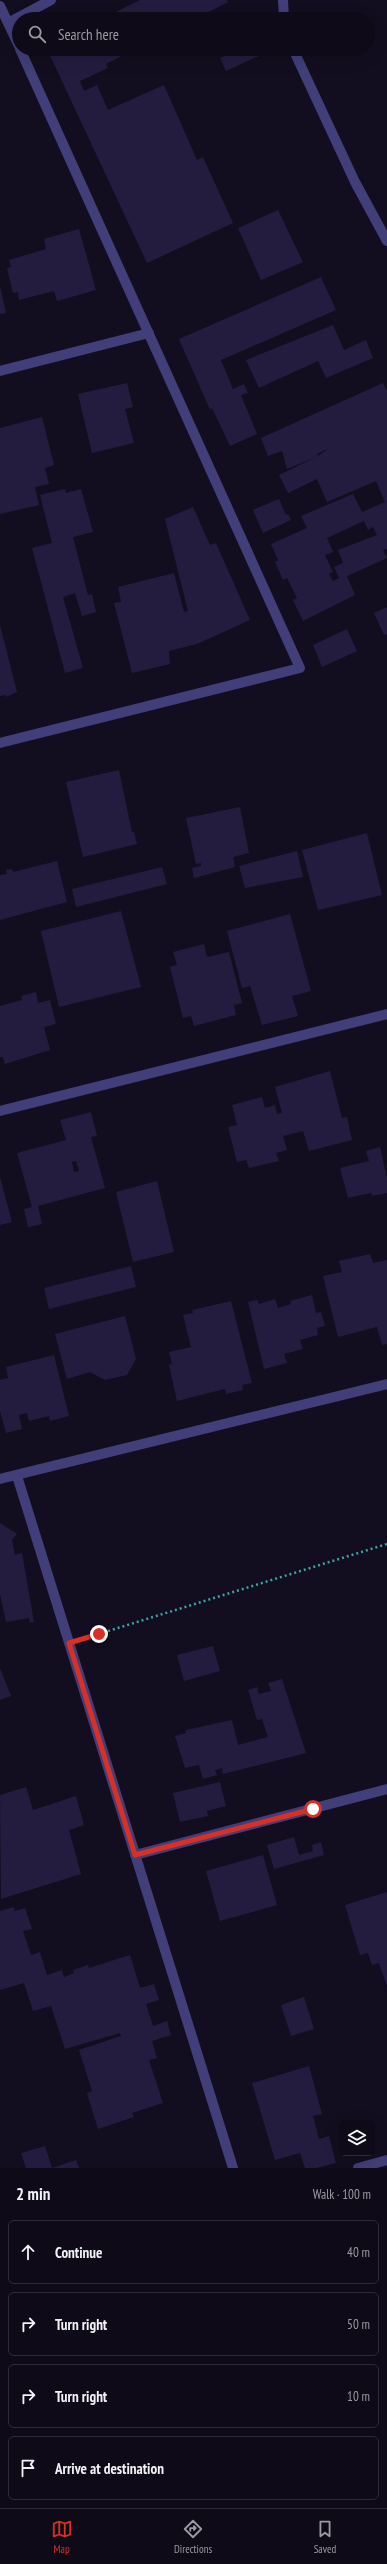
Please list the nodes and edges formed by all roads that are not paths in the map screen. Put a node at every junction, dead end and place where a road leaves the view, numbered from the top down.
1 (51, 0) edge
2 (283, 0) edge
3 (0, 6) edge
4 (29, 12) edge
5 (284, 12) edge
6 (12, 21) edge
7 (8, 23) junction
8 (12, 31) edge
9 (24, 56) edge
10 (296, 56) edge
11 (387, 242) edge
12 (149, 333) junction
13 (0, 371) edge
14 (0, 743) edge
15 (387, 1014) edge
16 (0, 1111) edge
17 (387, 1384) edge
18 (17, 1476) junction
19 (0, 1479) edge
20 (387, 1789) edge
21 (135, 1855) junction
22 (387, 2160) edge
23 (233, 2168) edge
24 (358, 2168) edge

1 - 4 street
2 - 5 street
3 - 7 street
6 - 7 street
7 - 8 street
9 - 12 street
10 - 11 street
12 - 13 street
12 - 14 street
15 - 16 street
17 - 18 street
18 - 19 street
18 - 21 street
20 - 21 street
21 - 23 street
22 - 24 street

